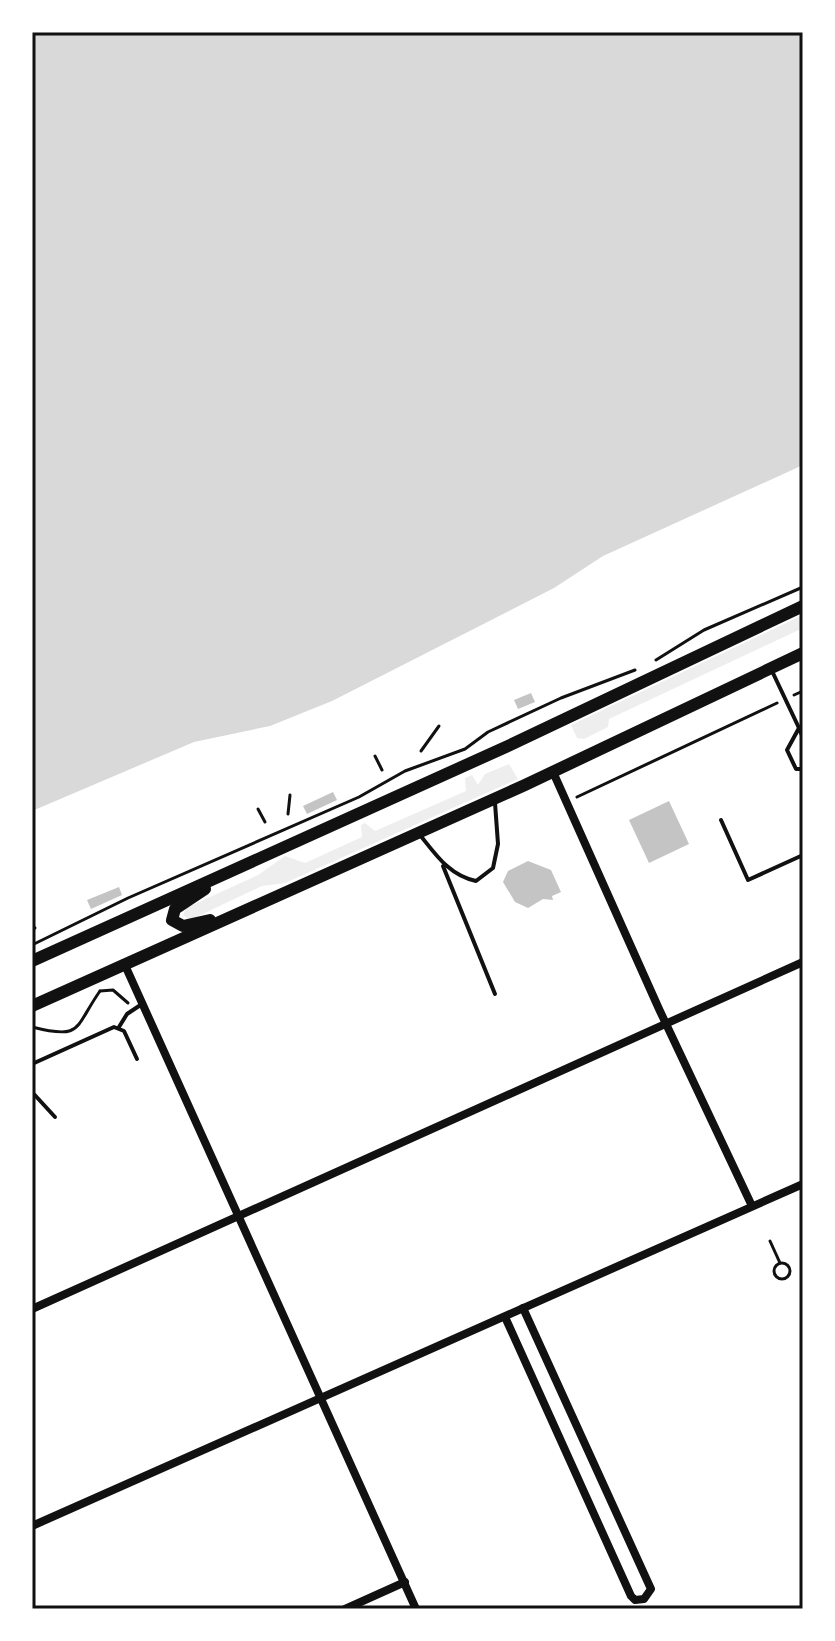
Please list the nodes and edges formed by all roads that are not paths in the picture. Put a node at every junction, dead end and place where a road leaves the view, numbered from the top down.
1 (803, 606) edge
2 (803, 653) edge
3 (771, 669) junction
4 (799, 728) junction
5 (803, 738) edge
6 (803, 769) edge
7 (553, 772) junction
8 (495, 798) junction
9 (721, 820) dead end
10 (418, 833) junction
11 (803, 855) edge
12 (442, 864) junction
13 (241, 866) junction
14 (247, 911) junction
15 (32, 961) edge
16 (803, 962) edge
17 (124, 963) junction
18 (495, 994) dead end
19 (143, 1004) junction
20 (32, 1006) edge
21 (666, 1024) junction
22 (119, 1027) junction
23 (137, 1059) dead end
24 (32, 1064) edge
25 (32, 1092) edge
26 (55, 1117) dead end
27 (803, 1184) edge
28 (752, 1206) junction
29 (239, 1214) junction
30 (523, 1308) junction
31 (32, 1309) edge
32 (505, 1317) junction
33 (323, 1396) junction
34 (32, 1526) edge
35 (405, 1582) junction
36 (345, 1609) edge
37 (416, 1609) edge

1 - 13 main road
2 - 3 main road
3 - 4 lane
3 - 7 main road
4 - 5 lane
4 - 6 lane
7 - 8 main road
7 - 21 street
8 - 10 main road
8 - 12 lane
9 - 11 lane
10 - 12 lane
10 - 14 main road
12 - 18 lane
13 - 14 main road
13 - 15 main road
14 - 17 main road
16 - 21 street
17 - 19 street
17 - 20 main road
19 - 22 lane
19 - 29 street
21 - 28 street
21 - 29 street
22 - 23 lane
22 - 24 lane
25 - 26 lane
27 - 28 street
28 - 30 street
29 - 31 street
29 - 33 street
30 - 32 street
30 - 32 street
32 - 33 street
33 - 34 street
33 - 35 street
35 - 36 street
35 - 37 street

